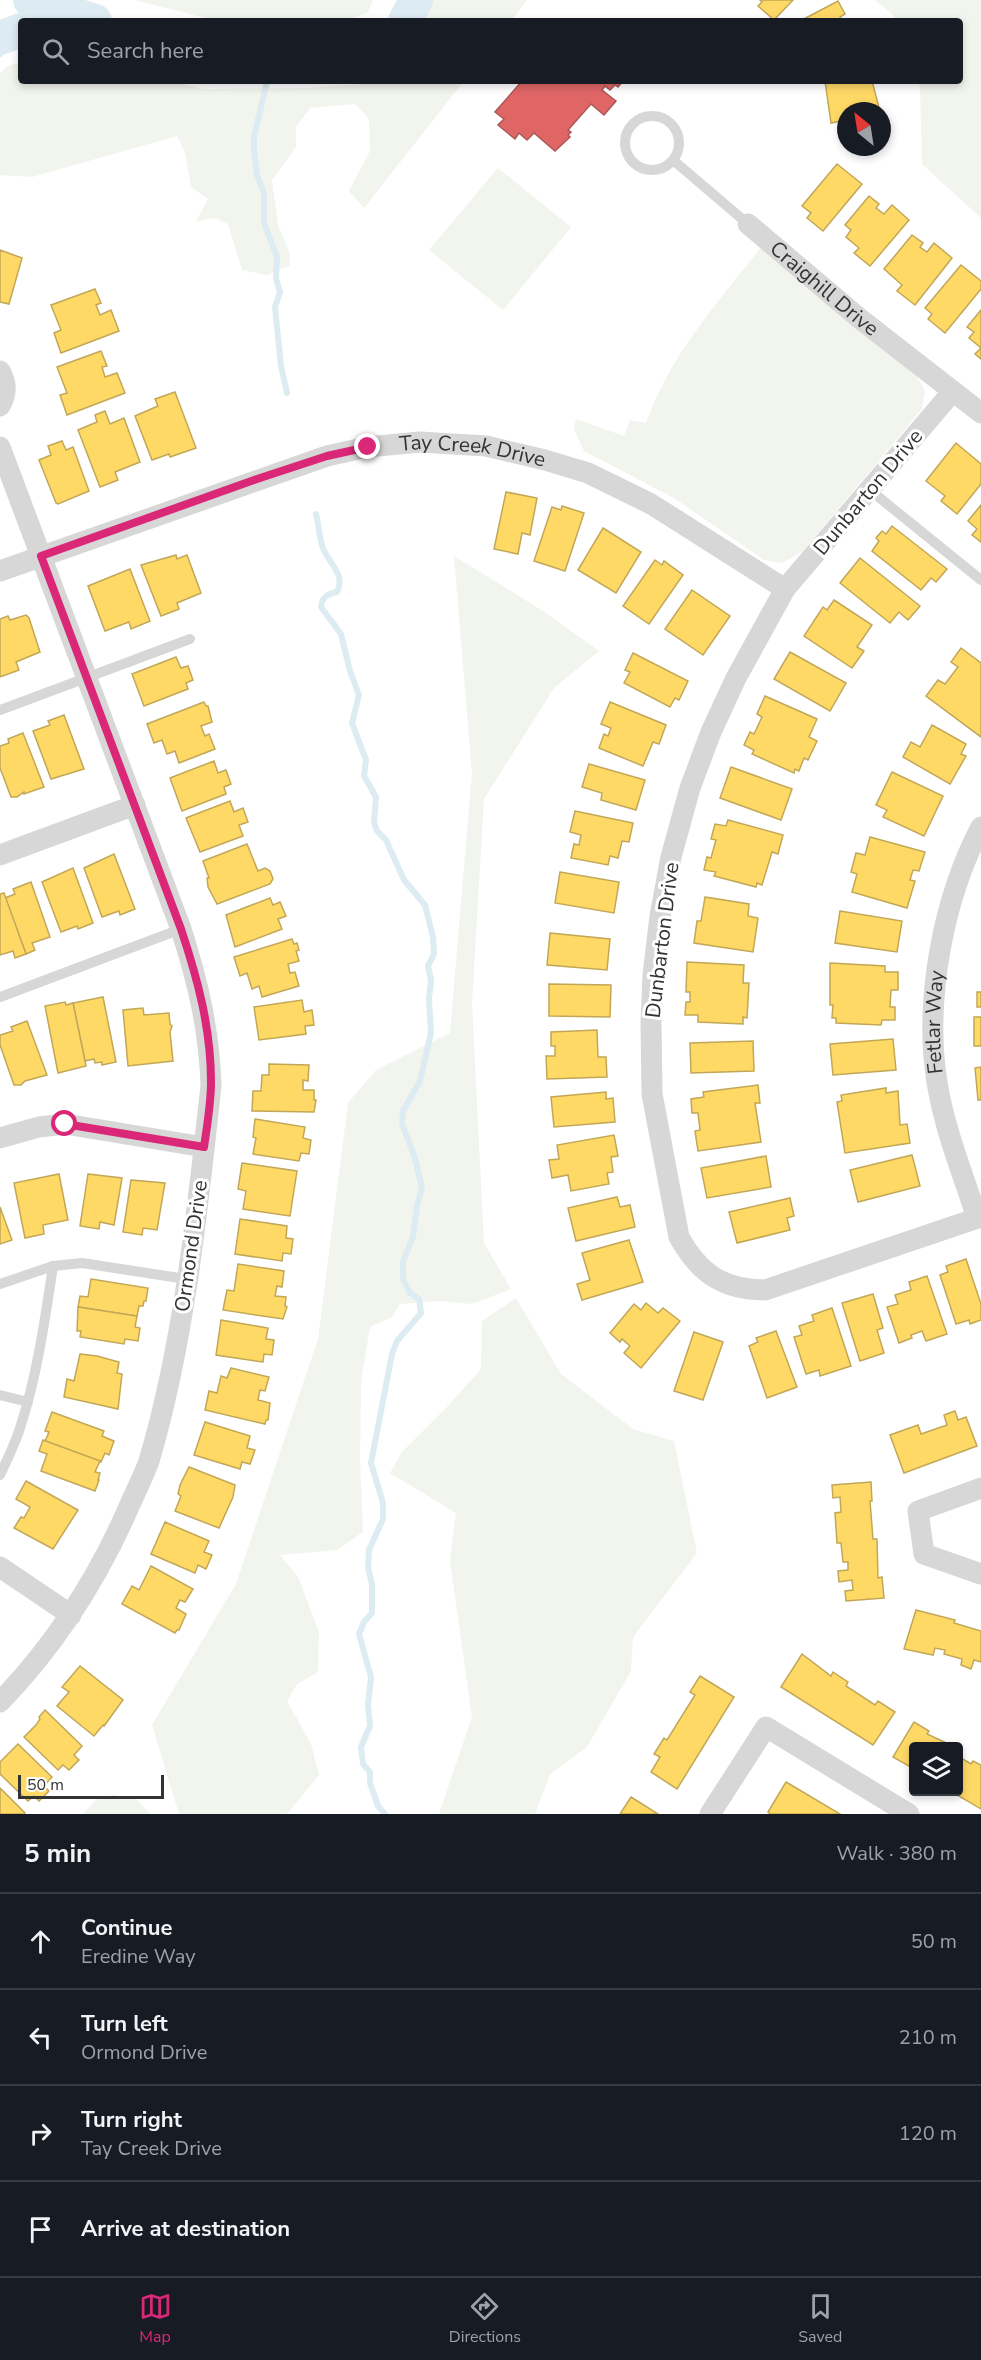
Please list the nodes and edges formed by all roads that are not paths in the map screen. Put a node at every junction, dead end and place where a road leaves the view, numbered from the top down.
1 (673, 160) junction
2 (748, 224) joint
3 (0, 371) edge
4 (953, 391) junction
5 (0, 406) edge
6 (981, 413) edge
7 (0, 447) edge
8 (870, 490) junction
9 (41, 556) junction
10 (0, 571) edge
11 (981, 580) edge
12 (785, 589) junction
13 (190, 639) dead end
14 (87, 677) junction
15 (0, 710) edge
16 (135, 805) junction
17 (981, 827) edge
18 (0, 855) edge
19 (181, 929) junction
20 (0, 997) edge
21 (0, 1138) edge
22 (204, 1147) junction
23 (979, 1218) edge
24 (53, 1266) junction
25 (186, 1279) junction
26 (0, 1284) edge
27 (0, 1395) edge
28 (27, 1402) junction
29 (0, 1475) edge
30 (981, 1488) edge
31 (0, 1567) edge
32 (981, 1574) edge
33 (71, 1615) junction
34 (0, 1702) edge
35 (710, 1814) edge
36 (909, 1814) edge

1 - 1 lane
1 - 2 lane, Craighill Drive
2 - 4 street, Craighill Drive
3 - 5 street
4 - 6 street, Craighill Drive
4 - 8 street, Dunbarton Drive
7 - 9 street, Ormond Drive
8 - 11 lane
8 - 12 street, Dunbarton Drive
9 - 10 street, Tay Creek Drive
9 - 12 street, Tay Creek Drive
9 - 14 street, Ormond Drive
12 - 23 street, Dunbarton Drive
13 - 14 lane
14 - 15 lane
14 - 16 street, Ormond Drive
16 - 18 street
16 - 19 street, Ormond Drive
17 - 23 street, Fetlar Way
19 - 20 lane
19 - 22 street, Ormond Drive
21 - 22 street
22 - 25 street, Ormond Drive
24 - 25 lane
24 - 26 lane
24 - 28 lane
25 - 33 street, Ormond Drive
27 - 28 lane
28 - 29 lane
30 - 32 street
31 - 33 street
33 - 34 street, Ormond Drive
35 - 36 street

